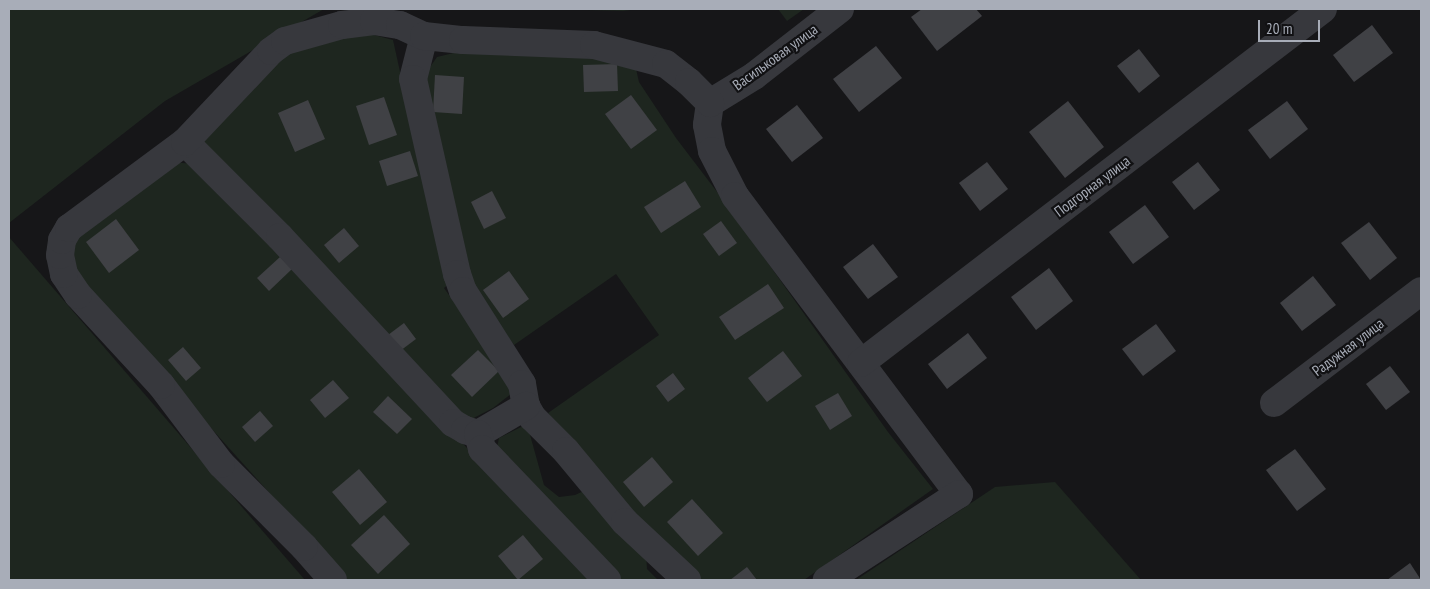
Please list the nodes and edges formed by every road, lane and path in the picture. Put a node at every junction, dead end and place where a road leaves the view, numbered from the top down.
1 (840, 9) edge
2 (1323, 9) edge
3 (424, 36) junction
4 (710, 103) junction
5 (185, 142) junction
6 (1421, 291) edge
7 (861, 363) junction
8 (1274, 403) dead end
9 (526, 406) junction
10 (478, 434) junction
11 (333, 580) edge
12 (607, 580) edge
13 (686, 580) edge
14 (827, 580) edge

1 - 4 street, Васильковая улица
2 - 7 street, Подгорная улица
3 - 4 street
3 - 5 street
3 - 9 street
4 - 7 street
5 - 10 street
5 - 11 street
6 - 8 street, Радужная улица
7 - 14 street
9 - 10 street
9 - 13 street
10 - 12 street

